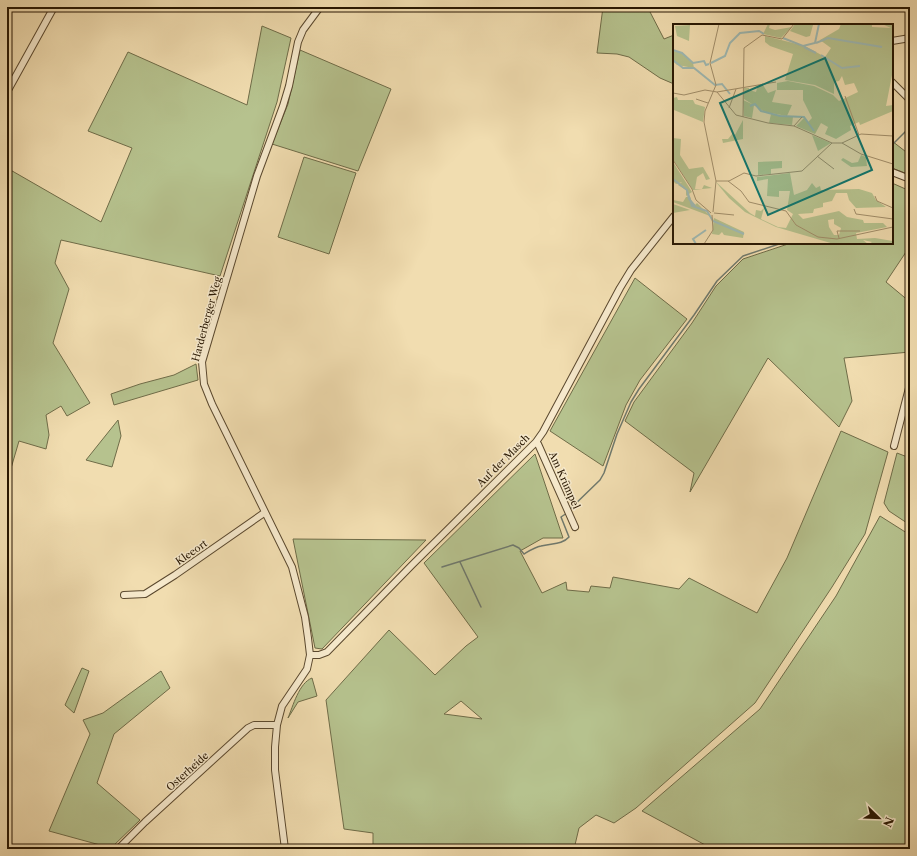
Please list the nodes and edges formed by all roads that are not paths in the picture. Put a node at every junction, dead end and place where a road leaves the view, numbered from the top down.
1 (54, 7) edge
2 (320, 7) edge
3 (910, 38) edge
4 (893, 41) edge
5 (893, 83) edge
6 (7, 92) edge
7 (910, 100) edge
8 (893, 172) edge
9 (910, 179) edge
10 (673, 217) edge
11 (910, 384) edge
12 (536, 442) junction
13 (894, 446) dead end
14 (264, 513) junction
15 (575, 527) dead end
16 (124, 595) dead end
17 (310, 655) junction
18 (277, 725) junction
19 (118, 849) edge
20 (285, 849) edge

1 - 6 street
2 - 14 street, Harderberger Weg
3 - 4 street
5 - 7 street
8 - 9 street
10 - 12 street, Auf der Masch
11 - 13 street
12 - 15 street, Am Krümpel
12 - 17 street, Auf der Masch
14 - 16 street, Kleeort
14 - 17 street, Harderberger Weg
17 - 18 street
18 - 19 street, Osterheide
18 - 20 street

